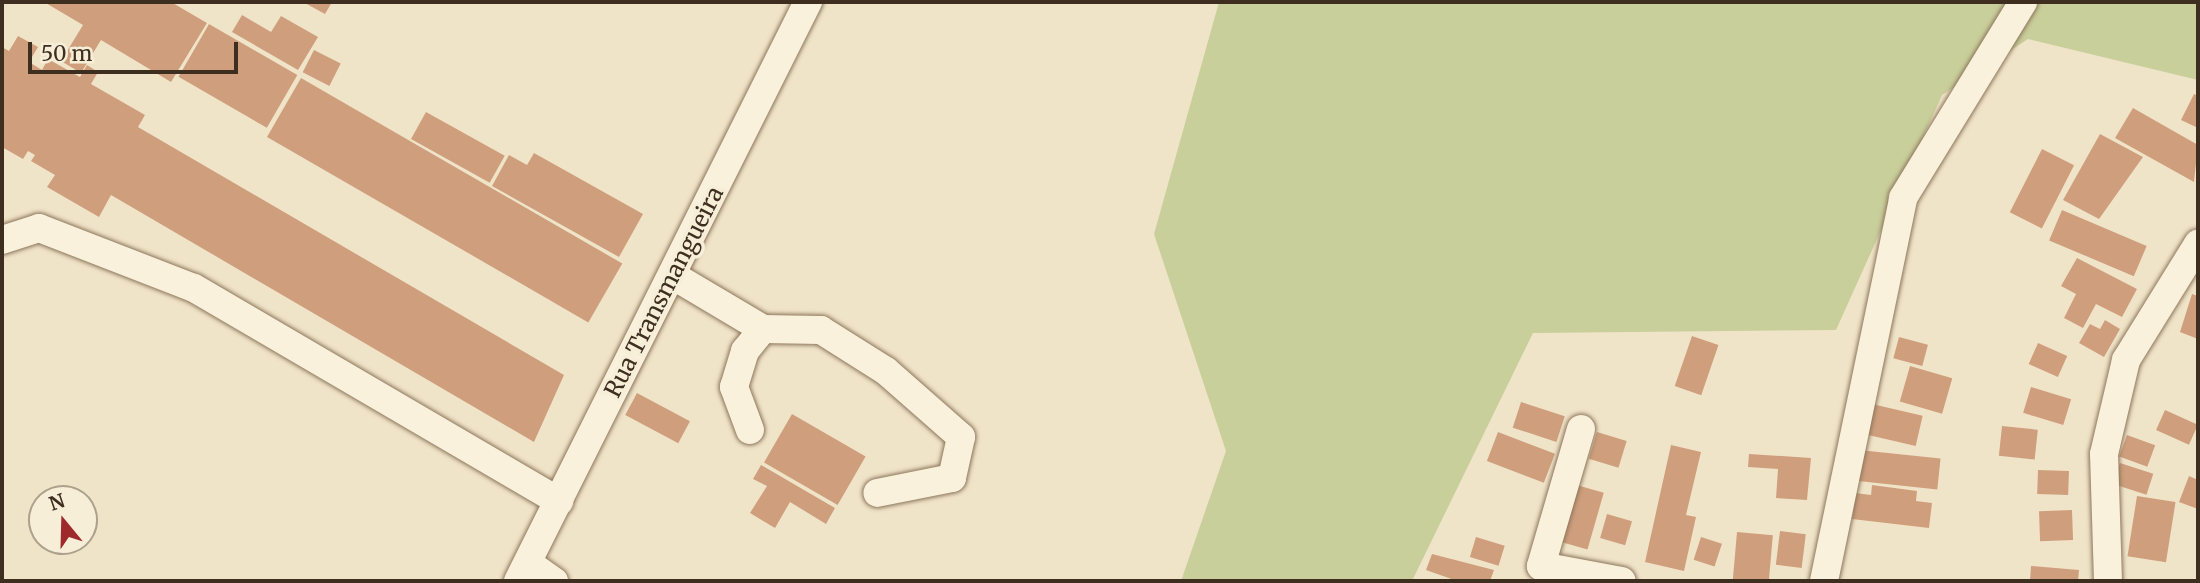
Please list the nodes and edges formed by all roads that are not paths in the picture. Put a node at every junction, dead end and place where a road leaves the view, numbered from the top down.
1 (808, 2) edge
2 (2023, 2) edge
3 (2, 240) edge
4 (2198, 244) edge
5 (672, 275) junction
6 (764, 329) junction
7 (1581, 429) dead end
8 (750, 430) dead end
9 (877, 493) dead end
10 (559, 501) junction
11 (523, 572) edge
12 (554, 581) edge
13 (1622, 581) edge
14 (1824, 581) edge
15 (2108, 581) edge

1 - 5 street, Rua Transmangueira
2 - 14 street
3 - 10 street
4 - 15 street
5 - 6 street
5 - 10 street, Rua Transmangueira
6 - 8 street
6 - 9 street
7 - 13 street
10 - 11 street, Rua Transmangueira
11 - 12 street

